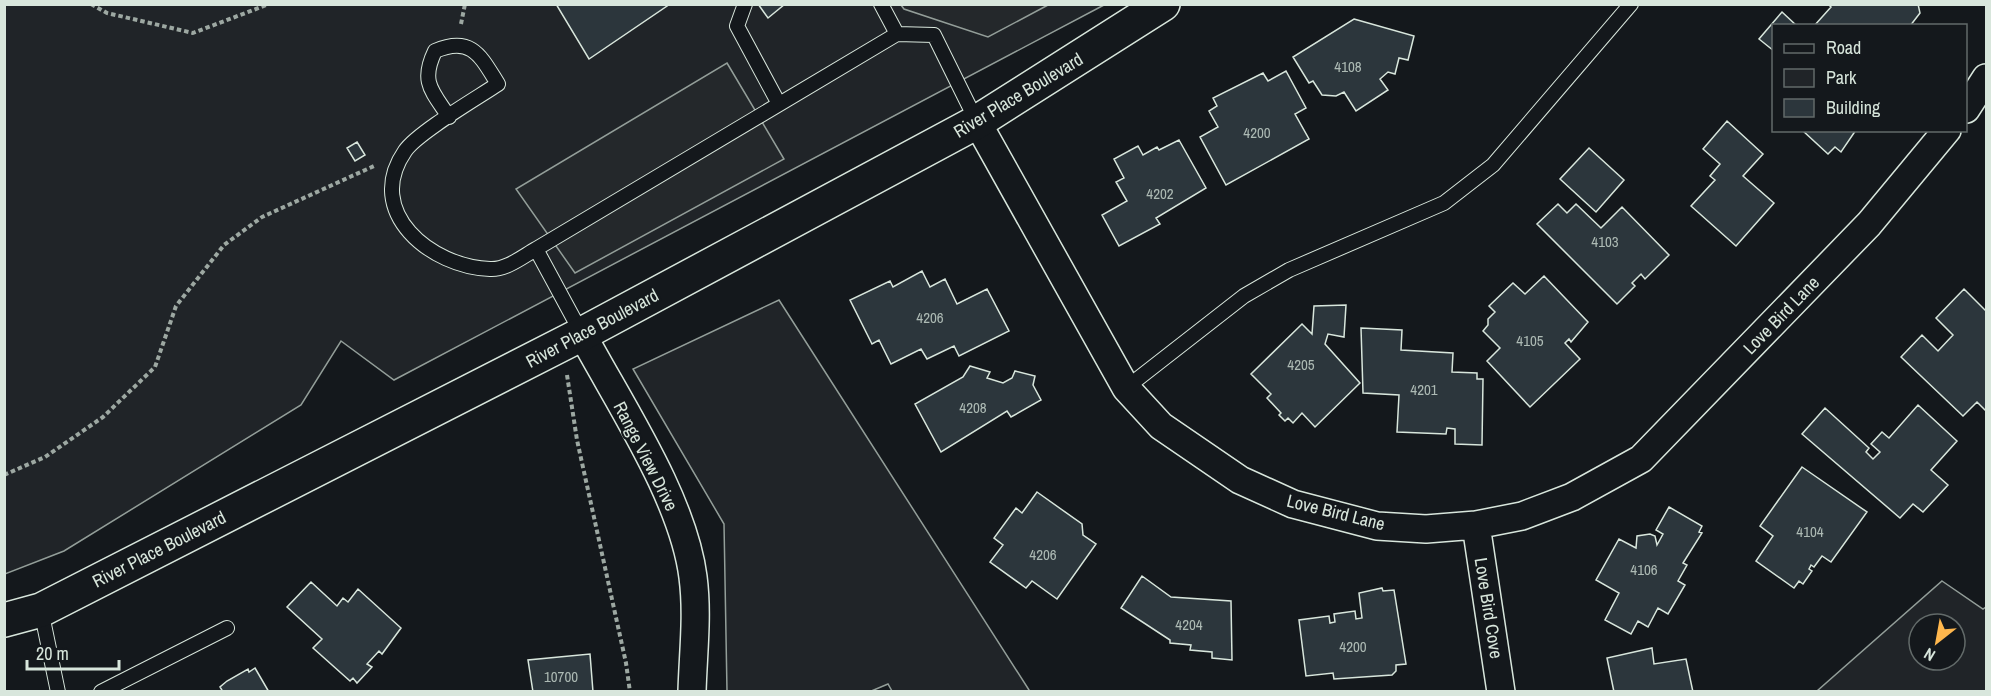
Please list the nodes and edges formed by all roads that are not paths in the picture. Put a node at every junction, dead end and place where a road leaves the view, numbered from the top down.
1 (745, 4) edge
2 (881, 4) edge
3 (1163, 4) edge
4 (1631, 4) edge
5 (897, 34) junction
6 (1986, 78) edge
7 (779, 104) junction
8 (1967, 106) edge
9 (449, 117) junction
10 (977, 122) junction
11 (1945, 132) edge
12 (536, 249) junction
13 (570, 340) junction
14 (1126, 388) junction
15 (1476, 525) junction
16 (41, 610) junction
17 (4, 620) edge
18 (227, 627) dead end
19 (58, 692) edge
20 (101, 692) edge
21 (692, 692) edge
22 (1502, 692) edge

1 - 7 lane
2 - 5 lane
3 - 10 street, River Place Boulevard
4 - 14 lane
5 - 7 lane
5 - 10 lane
6 - 8 street
7 - 12 lane
9 - 9 lane
9 - 12 lane
10 - 13 street, River Place Boulevard
10 - 14 street, Love Bird Lane
11 - 15 street, Love Bird Lane
12 - 13 lane
13 - 16 street, River Place Boulevard
13 - 21 street, Range View Drive
14 - 15 street, Love Bird Lane
15 - 22 street, Love Bird Cove
16 - 17 street, River Place Boulevard
16 - 19 lane
18 - 20 lane

